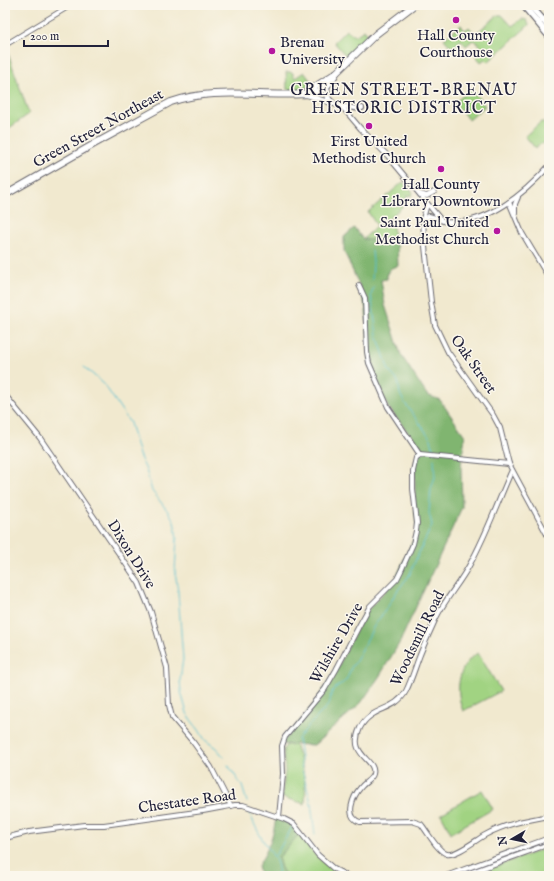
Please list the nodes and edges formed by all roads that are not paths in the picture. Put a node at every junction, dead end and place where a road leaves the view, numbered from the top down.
1 (71, 5) edge
2 (414, 5) edge
3 (523, 5) edge
4 (530, 5) edge
5 (549, 16) edge
6 (541, 22) junction
7 (549, 27) edge
8 (549, 36) edge
9 (5, 45) edge
10 (322, 86) junction
11 (304, 94) junction
12 (332, 103) junction
13 (340, 106) junction
14 (362, 108) dead end
15 (549, 166) edge
16 (434, 192) dead end
17 (420, 194) junction
18 (5, 195) edge
19 (518, 196) junction
20 (509, 202) junction
21 (427, 204) junction
22 (515, 216) junction
23 (423, 219) junction
24 (441, 220) junction
25 (549, 278) edge
26 (359, 285) dead end
27 (5, 395) edge
28 (420, 455) junction
29 (509, 464) junction
30 (512, 470) junction
31 (549, 538) edge
32 (231, 806) junction
33 (549, 816) edge
34 (279, 817) junction
35 (5, 838) edge
36 (549, 838) edge
37 (549, 844) edge
38 (348, 876) edge
39 (446, 876) edge
40 (461, 876) edge

1 - 9 street
2 - 10 highway
3 - 6 main road
4 - 6 main road
5 - 6 street
6 - 7 main road
6 - 8 main road
10 - 11 highway
10 - 12 highway
11 - 12 street
11 - 18 highway, Green Street Northeast
12 - 13 street
13 - 14 street
13 - 17 street
15 - 19 street
16 - 17 street
17 - 21 street
19 - 20 street
19 - 22 street
20 - 22 street
20 - 24 street
21 - 23 street, Oak Street
21 - 24 street
22 - 25 street
23 - 24 street
23 - 29 street, Oak Street
26 - 28 street
27 - 32 street, Dixon Drive
28 - 29 street
28 - 34 street, Wilshire Drive
29 - 30 street, Oak Street
30 - 31 street, Oak Street
30 - 33 street, Woodsmill Road
32 - 34 street, Chestatee Road
32 - 35 street, Chestatee Road
34 - 38 street, Chestatee Road
36 - 39 street
37 - 40 street

